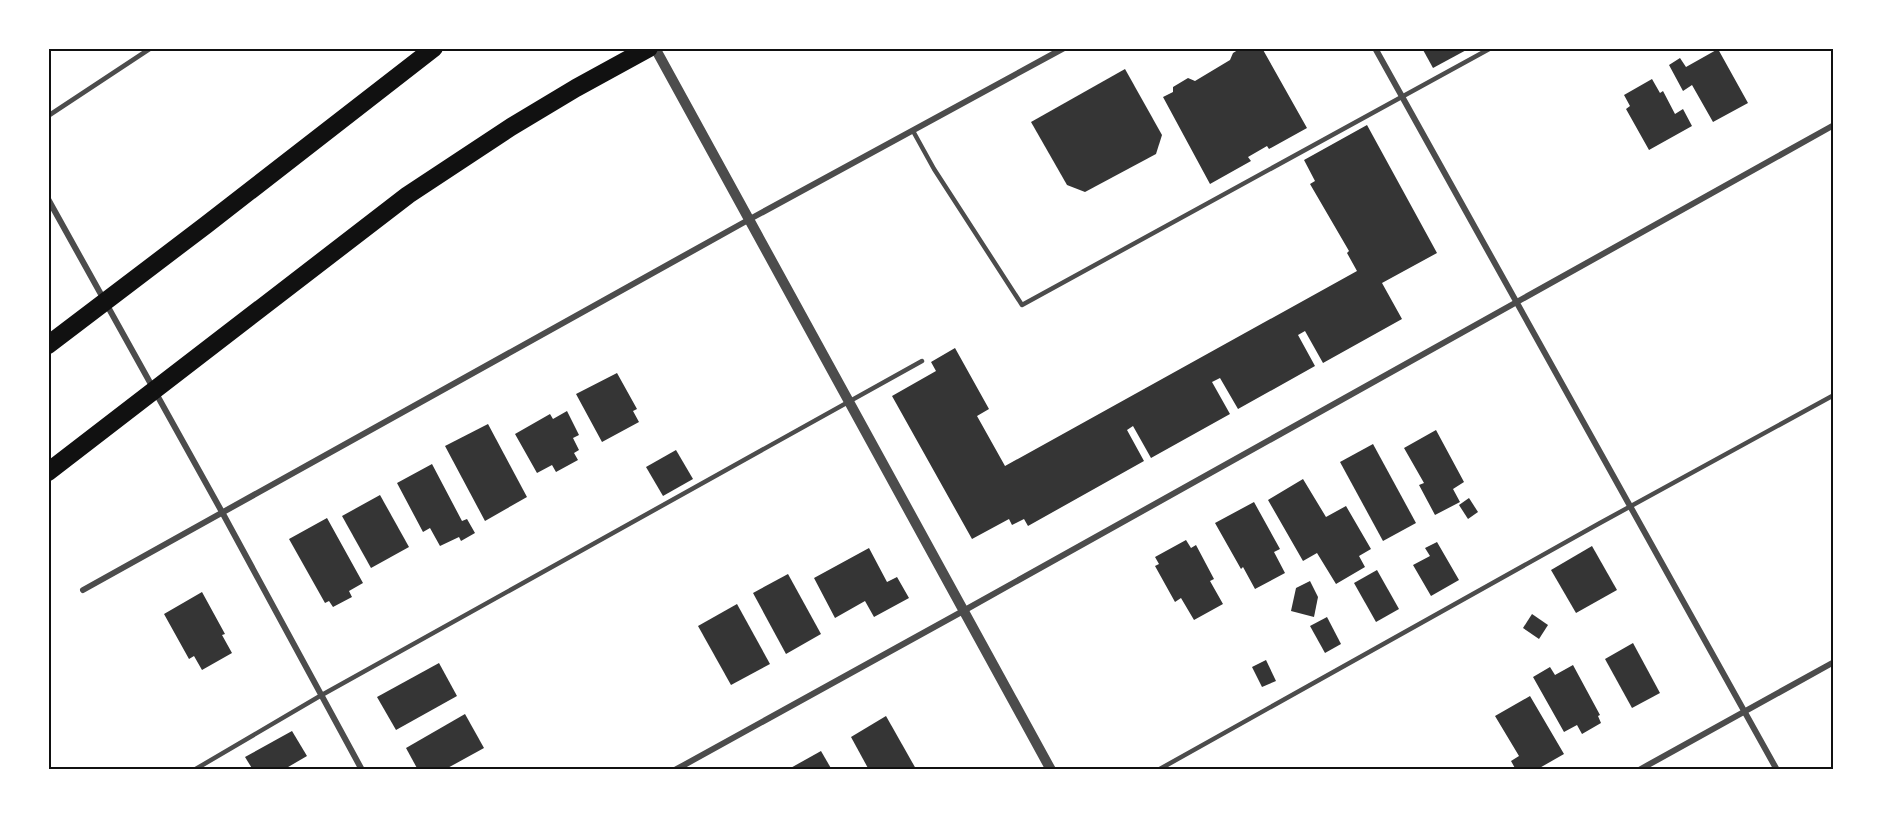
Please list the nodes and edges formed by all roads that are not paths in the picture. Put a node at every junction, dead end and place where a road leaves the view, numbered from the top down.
1 (151, 48) edge
2 (434, 48) edge
3 (649, 48) edge
4 (656, 48) edge
5 (1064, 48) edge
6 (1375, 48) edge
7 (1491, 48) edge
8 (1402, 97) junction
9 (48, 116) edge
10 (1834, 125) edge
11 (912, 131) junction
12 (48, 199) edge
13 (750, 219) junction
14 (1516, 302) junction
15 (48, 345) edge
16 (922, 361) dead end
17 (1834, 395) edge
18 (849, 402) junction
19 (48, 472) edge
20 (1630, 506) junction
21 (222, 512) junction
22 (83, 590) dead end
23 (965, 610) junction
24 (1834, 662) edge
25 (320, 696) junction
26 (1745, 711) junction
27 (194, 770) edge
28 (362, 770) edge
29 (675, 770) edge
30 (1052, 770) edge
31 (1158, 770) edge
32 (1639, 770) edge
33 (1777, 770) edge

1 - 9 lane
2 - 15 highway
3 - 19 highway
4 - 13 street
5 - 11 street
6 - 8 street
7 - 8 lane
8 - 11 lane
8 - 14 street
10 - 14 street
11 - 13 street
12 - 21 street
13 - 18 street
13 - 21 street
14 - 20 street
14 - 23 street
16 - 18 lane
17 - 20 lane
18 - 23 street
18 - 25 lane
20 - 26 street
20 - 31 lane
21 - 22 street
21 - 25 street
23 - 29 street
23 - 30 street
24 - 26 street
25 - 27 lane
25 - 28 street
26 - 32 street
26 - 33 street

